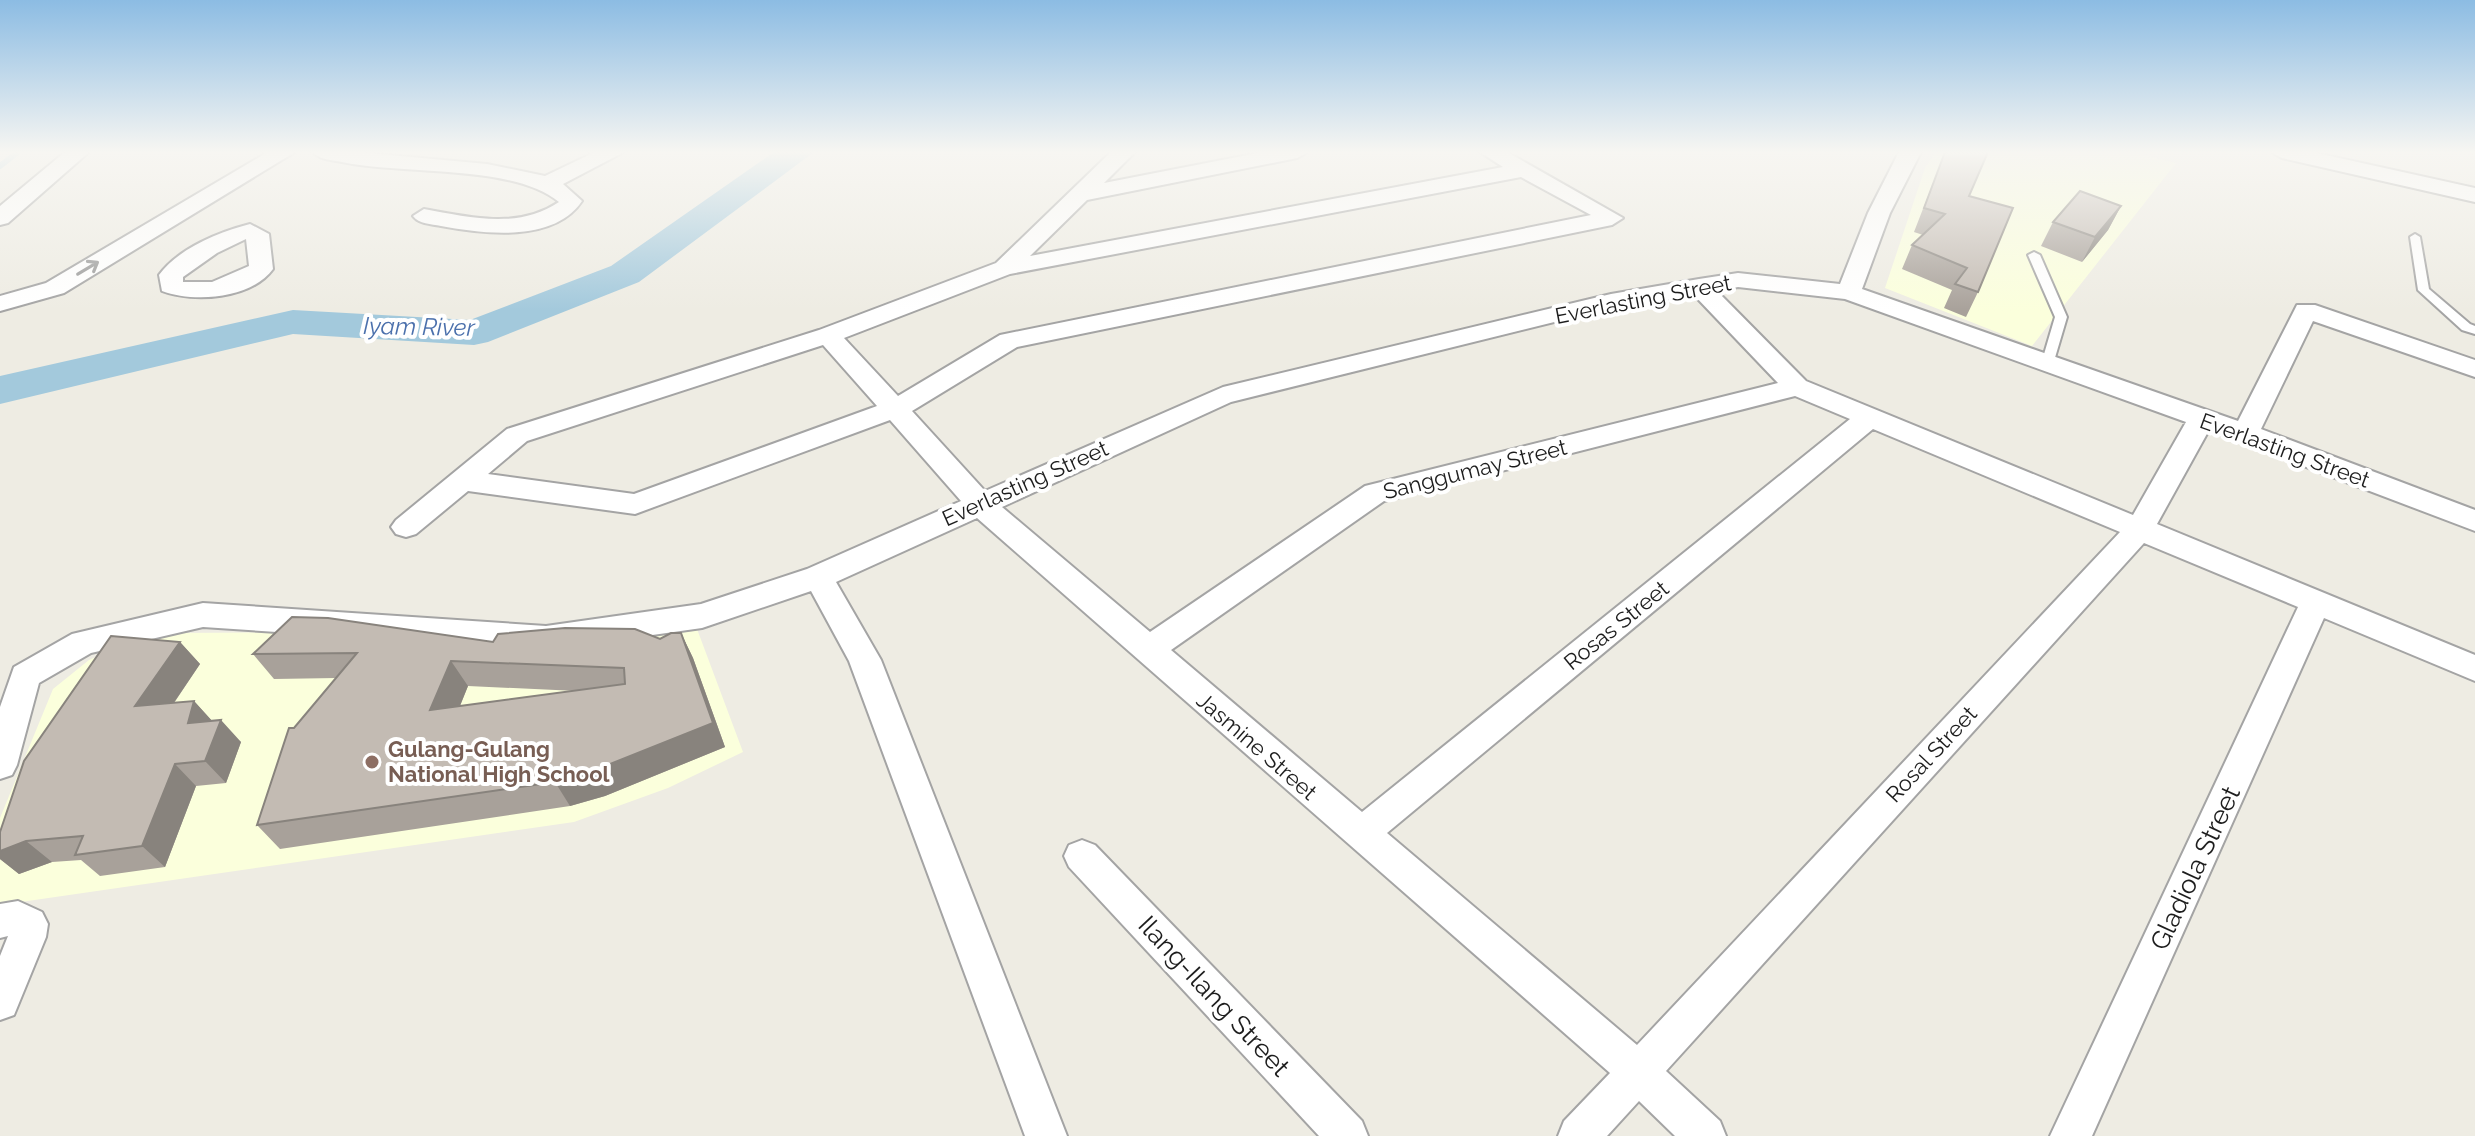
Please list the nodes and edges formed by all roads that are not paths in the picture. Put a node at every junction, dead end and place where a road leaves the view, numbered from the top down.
1 (15, 205) edge
2 (195, 205) edge
3 (569, 205) edge
4 (1068, 205) edge
5 (1339, 205) edge
6 (1588, 205) edge
7 (1883, 205) edge
8 (424, 216) dead end
9 (0, 218) edge
10 (166, 222) junction
11 (2415, 237) dead end
12 (223, 240) dead end
13 (2034, 255) dead end
14 (1004, 268) junction
15 (1699, 286) junction
16 (1849, 292) junction
17 (6, 295) edge
18 (2475, 330) edge
19 (828, 335) junction
20 (2048, 361) junction
21 (2475, 369) edge
22 (1797, 387) junction
23 (897, 408) junction
24 (1871, 416) junction
25 (2201, 419) junction
26 (2245, 433) junction
27 (462, 480) junction
28 (979, 503) junction
29 (2475, 521) edge
30 (406, 527) dead end
31 (2139, 530) junction
32 (818, 577) junction
33 (2317, 600) junction
34 (1147, 651) junction
35 (2475, 668) edge
36 (0, 765) edge
37 (1360, 835) junction
38 (1082, 856) dead end
39 (0, 921) edge
40 (0, 1002) edge
41 (1637, 1071) junction
42 (1046, 1136) edge
43 (1347, 1136) edge
44 (1579, 1136) edge
45 (1705, 1136) edge
46 (2071, 1136) edge

1 - 9 street
2 - 10 street
3 - 8 street
4 - 14 street
5 - 14 street
6 - 23 street
7 - 16 street
10 - 12 street
17 -> 10 street
11 - 18 lane
13 - 20 lane
14 - 19 street
15 - 16 street, Everlasting Street
15 - 22 street
15 - 28 street, Everlasting Street
16 - 20 street, Everlasting Street
19 - 23 street, Jasmine Street
19 - 27 street
20 - 25 street, Everlasting Street
21 - 26 street
22 - 24 street
22 - 34 street, Sanggumay Street
23 - 27 street
23 - 28 street, Jasmine Street
24 - 31 street
24 - 37 street, Rosas Street
25 - 26 street, Everlasting Street
25 - 31 street, Rosal Street
26 - 29 street, Everlasting Street
27 - 30 street
28 - 32 street, Everlasting Street
28 - 34 street, Jasmine Street
31 - 33 street
31 - 41 street, Rosal Street
32 - 36 street, Everlasting Street
32 - 42 street
33 - 35 street
33 - 46 street, Gladiola Street
34 - 37 street, Jasmine Street
37 - 41 street, Jasmine Street
38 - 43 street, Ilang-Ilang Street
39 - 40 street
41 - 44 street, Rosal Street
41 - 45 street, Jasmine Street

